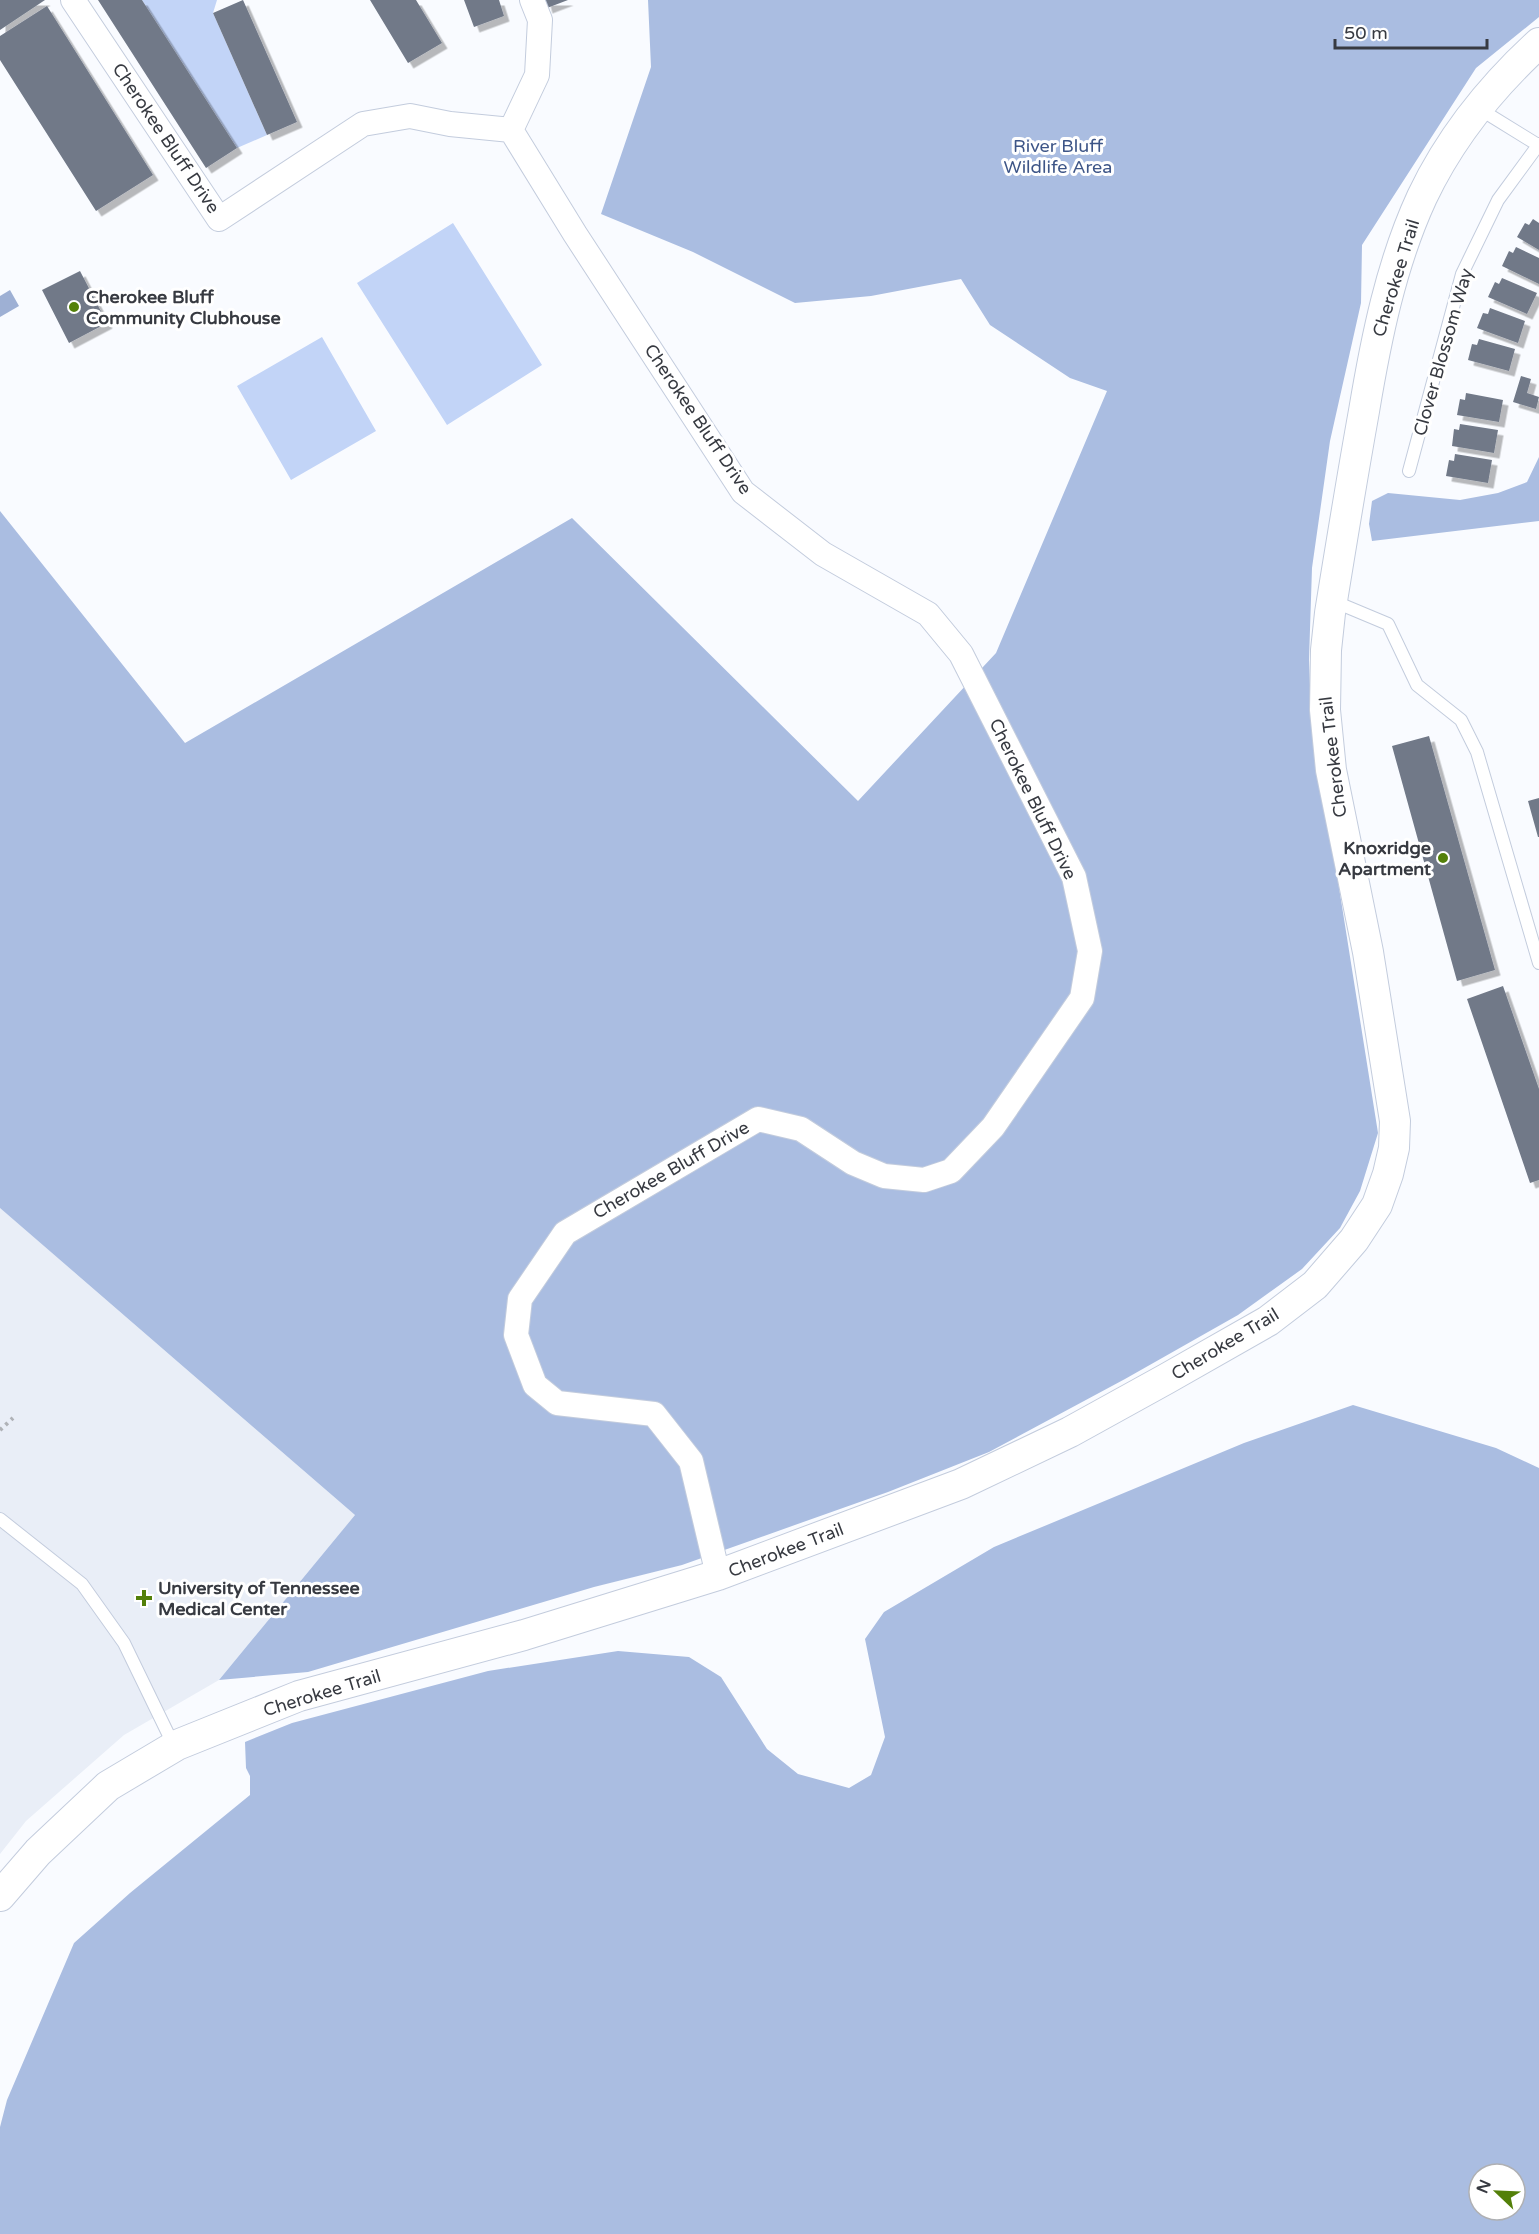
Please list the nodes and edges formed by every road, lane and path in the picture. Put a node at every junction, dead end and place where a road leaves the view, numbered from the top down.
1 (73, 0) edge
2 (532, 0) edge
3 (1539, 43) edge
4 (1478, 108) junction
5 (511, 130) junction
6 (1539, 144) edge
7 (1409, 471) dead end
8 (1332, 601) junction
9 (1539, 963) edge
10 (14, 1418) dead end
11 (0, 1430) edge
12 (0, 1519) edge
13 (718, 1575) junction
14 (174, 1746) junction
15 (0, 1896) edge

1 - 5 street, Cherokee Bluff Drive
2 - 5 street
3 - 4 street, Cherokee Trail
4 - 6 lane
4 - 8 street, Cherokee Trail
5 - 13 street, Cherokee Bluff Drive
6 - 7 lane, Clover Blossom Way
8 - 9 lane
8 - 13 street, Cherokee Trail
10 - 11 path
12 - 14 lane
13 - 14 street, Cherokee Trail
14 - 15 street, Cherokee Trail

